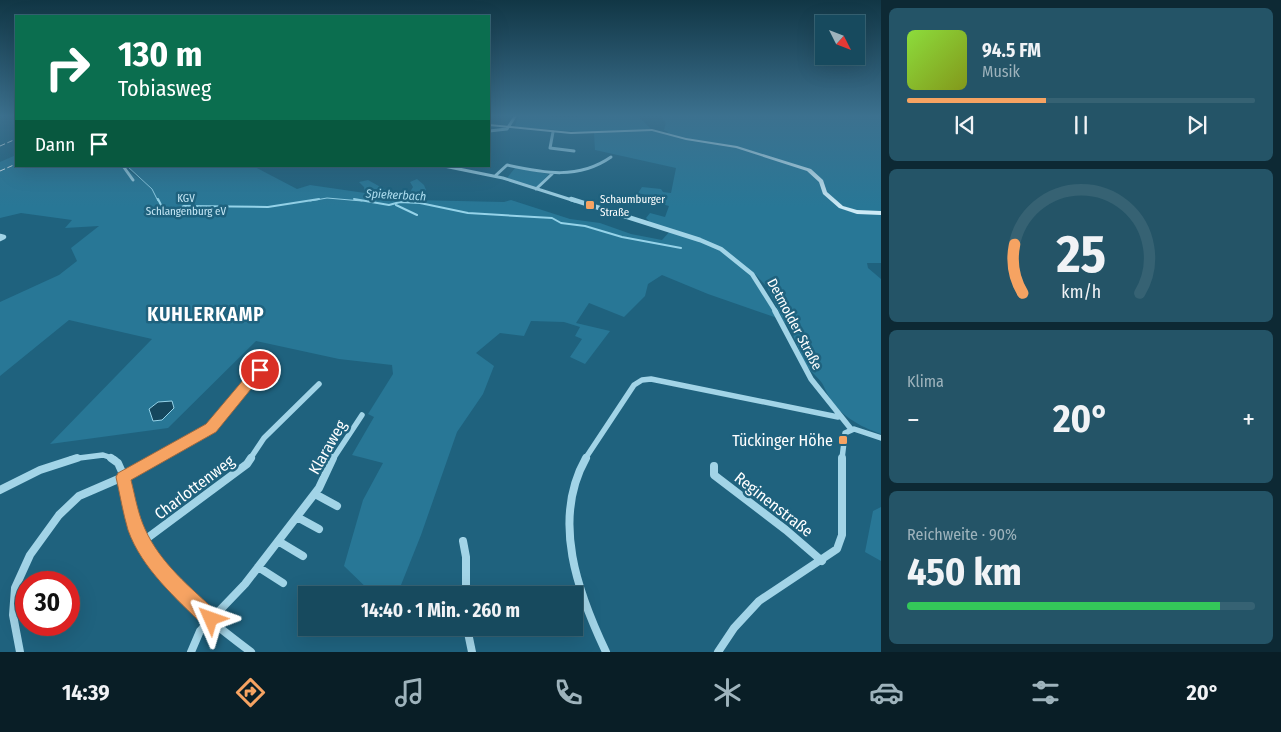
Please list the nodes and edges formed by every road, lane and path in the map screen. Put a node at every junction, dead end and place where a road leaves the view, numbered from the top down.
1 (550, 145) edge
2 (727, 145) edge
3 (574, 151) dead end
4 (611, 157) dead end
5 (124, 167) edge
6 (450, 167) edge
7 (552, 174) junction
8 (495, 176) junction
9 (133, 180) dead end
10 (536, 189) junction
11 (881, 213) edge
12 (260, 370) dead end
13 (319, 384) dead end
14 (362, 415) dead end
15 (839, 417) junction
16 (851, 429) junction
17 (881, 438) edge
18 (714, 466) dead end
19 (123, 477) junction
20 (0, 490) edge
21 (315, 494) junction
22 (337, 506) dead end
23 (297, 516) junction
24 (319, 529) dead end
25 (278, 541) junction
26 (463, 541) dead end
27 (142, 542) junction
28 (303, 556) dead end
29 (822, 561) junction
30 (258, 568) junction
31 (282, 583) dead end
32 (466, 586) edge
33 (211, 620) junction
34 (469, 636) edge
35 (20, 652) edge
36 (191, 652) edge
37 (251, 652) edge
38 (472, 652) edge
39 (606, 652) edge
40 (718, 652) edge

1 - 3 street
2 - 11 street
4 - 7 street
5 - 9 street
6 - 8 street, Detmolder Straße
7 - 8 street
7 - 10 street
8 - 10 street, Detmolder Straße
10 - 15 street, Detmolder Straße
12 - 19 street
13 - 27 street, Charlottenweg
14 - 21 street, Klaraweg
15 - 16 street, Detmolder Straße
15 - 39 street
16 - 17 street
16 - 29 street
18 - 29 street, Reginenstraße
19 - 20 street
19 - 27 street
19 - 35 street
21 - 22 street, Klaraweg
21 - 23 street, Klaraweg
23 - 24 street
23 - 25 street, Klaraweg
25 - 28 street
25 - 30 street, Klaraweg
26 - 32 street
27 - 33 street
29 - 40 street
30 - 31 street
30 - 33 street, Klaraweg
33 - 36 street, Klaraweg
33 - 37 street
34 - 38 street

